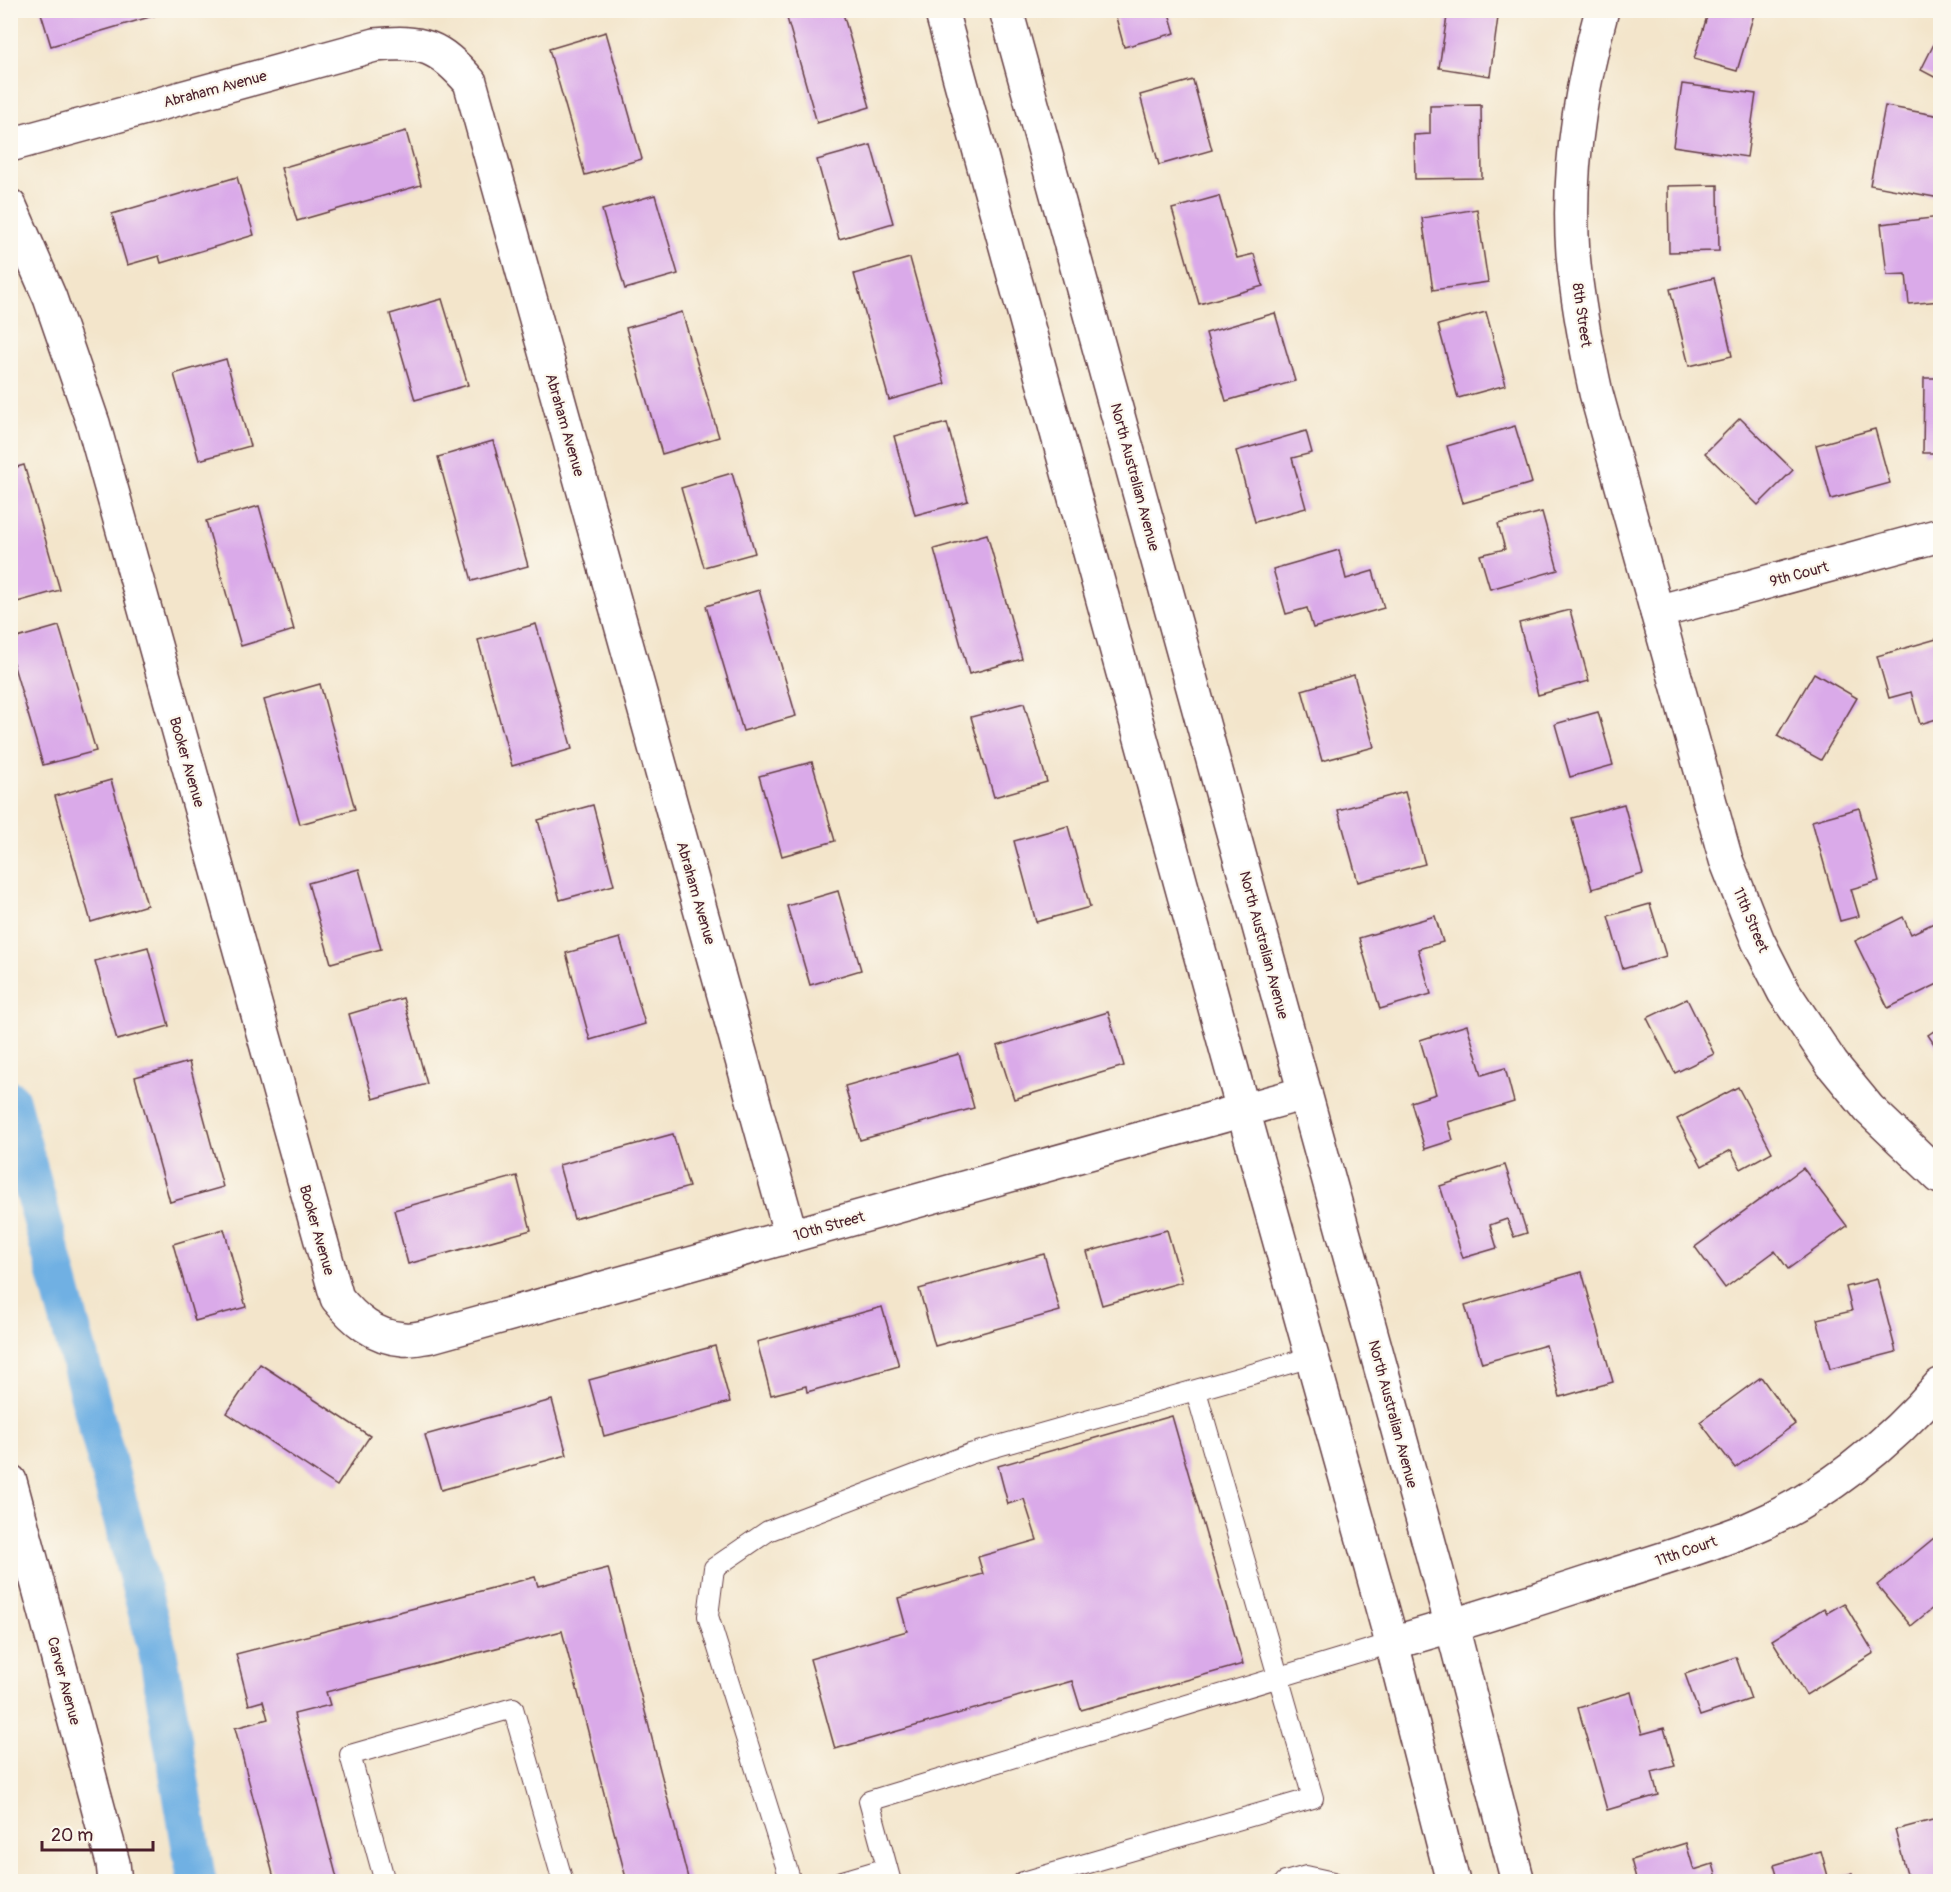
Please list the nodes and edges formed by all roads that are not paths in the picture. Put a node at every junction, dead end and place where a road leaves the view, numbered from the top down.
1 (941, 10) edge
2 (1006, 10) edge
3 (1602, 10) edge
4 (10, 145) edge
5 (10, 206) edge
6 (1941, 535) edge
7 (1657, 612) junction
8 (1305, 1094) junction
9 (1243, 1110) junction
10 (1941, 1177) edge
11 (791, 1236) junction
12 (354, 1319) joint
13 (1312, 1358) junction
14 (1941, 1385) edge
15 (1196, 1391) junction
16 (10, 1481) edge
17 (1452, 1626) junction
18 (1392, 1643) junction
19 (1279, 1678) junction
20 (889, 1875) edge
21 (115, 1881) edge
22 (385, 1881) edge
23 (563, 1881) edge
24 (791, 1881) edge
25 (839, 1881) edge
26 (1023, 1881) edge
27 (1285, 1881) edge
28 (1332, 1881) edge
29 (1453, 1881) edge
30 (1518, 1881) edge

1 - 9 street
2 - 8 street, North Australian Avenue
3 - 7 street, 8th Street
4 - 11 street, Abraham Avenue
5 - 12 street, Booker Avenue
6 - 7 street, 9th Court
7 - 10 street, 11th Street
8 - 9 street, 10th Street
8 - 17 street, North Australian Avenue
9 - 11 street, 10th Street
9 - 13 street
11 - 12 street, 10th Street
13 - 15 lane
13 - 18 street
14 - 17 street, 11th Court
15 - 19 lane
15 - 24 lane
16 - 21 street, Carver Avenue
17 - 18 street, 11th Court
17 - 30 street, North Australian Avenue
18 - 19 lane
18 - 29 street
19 - 20 lane
19 - 26 lane
20 - 25 lane
22 - 23 lane
27 - 28 lane

